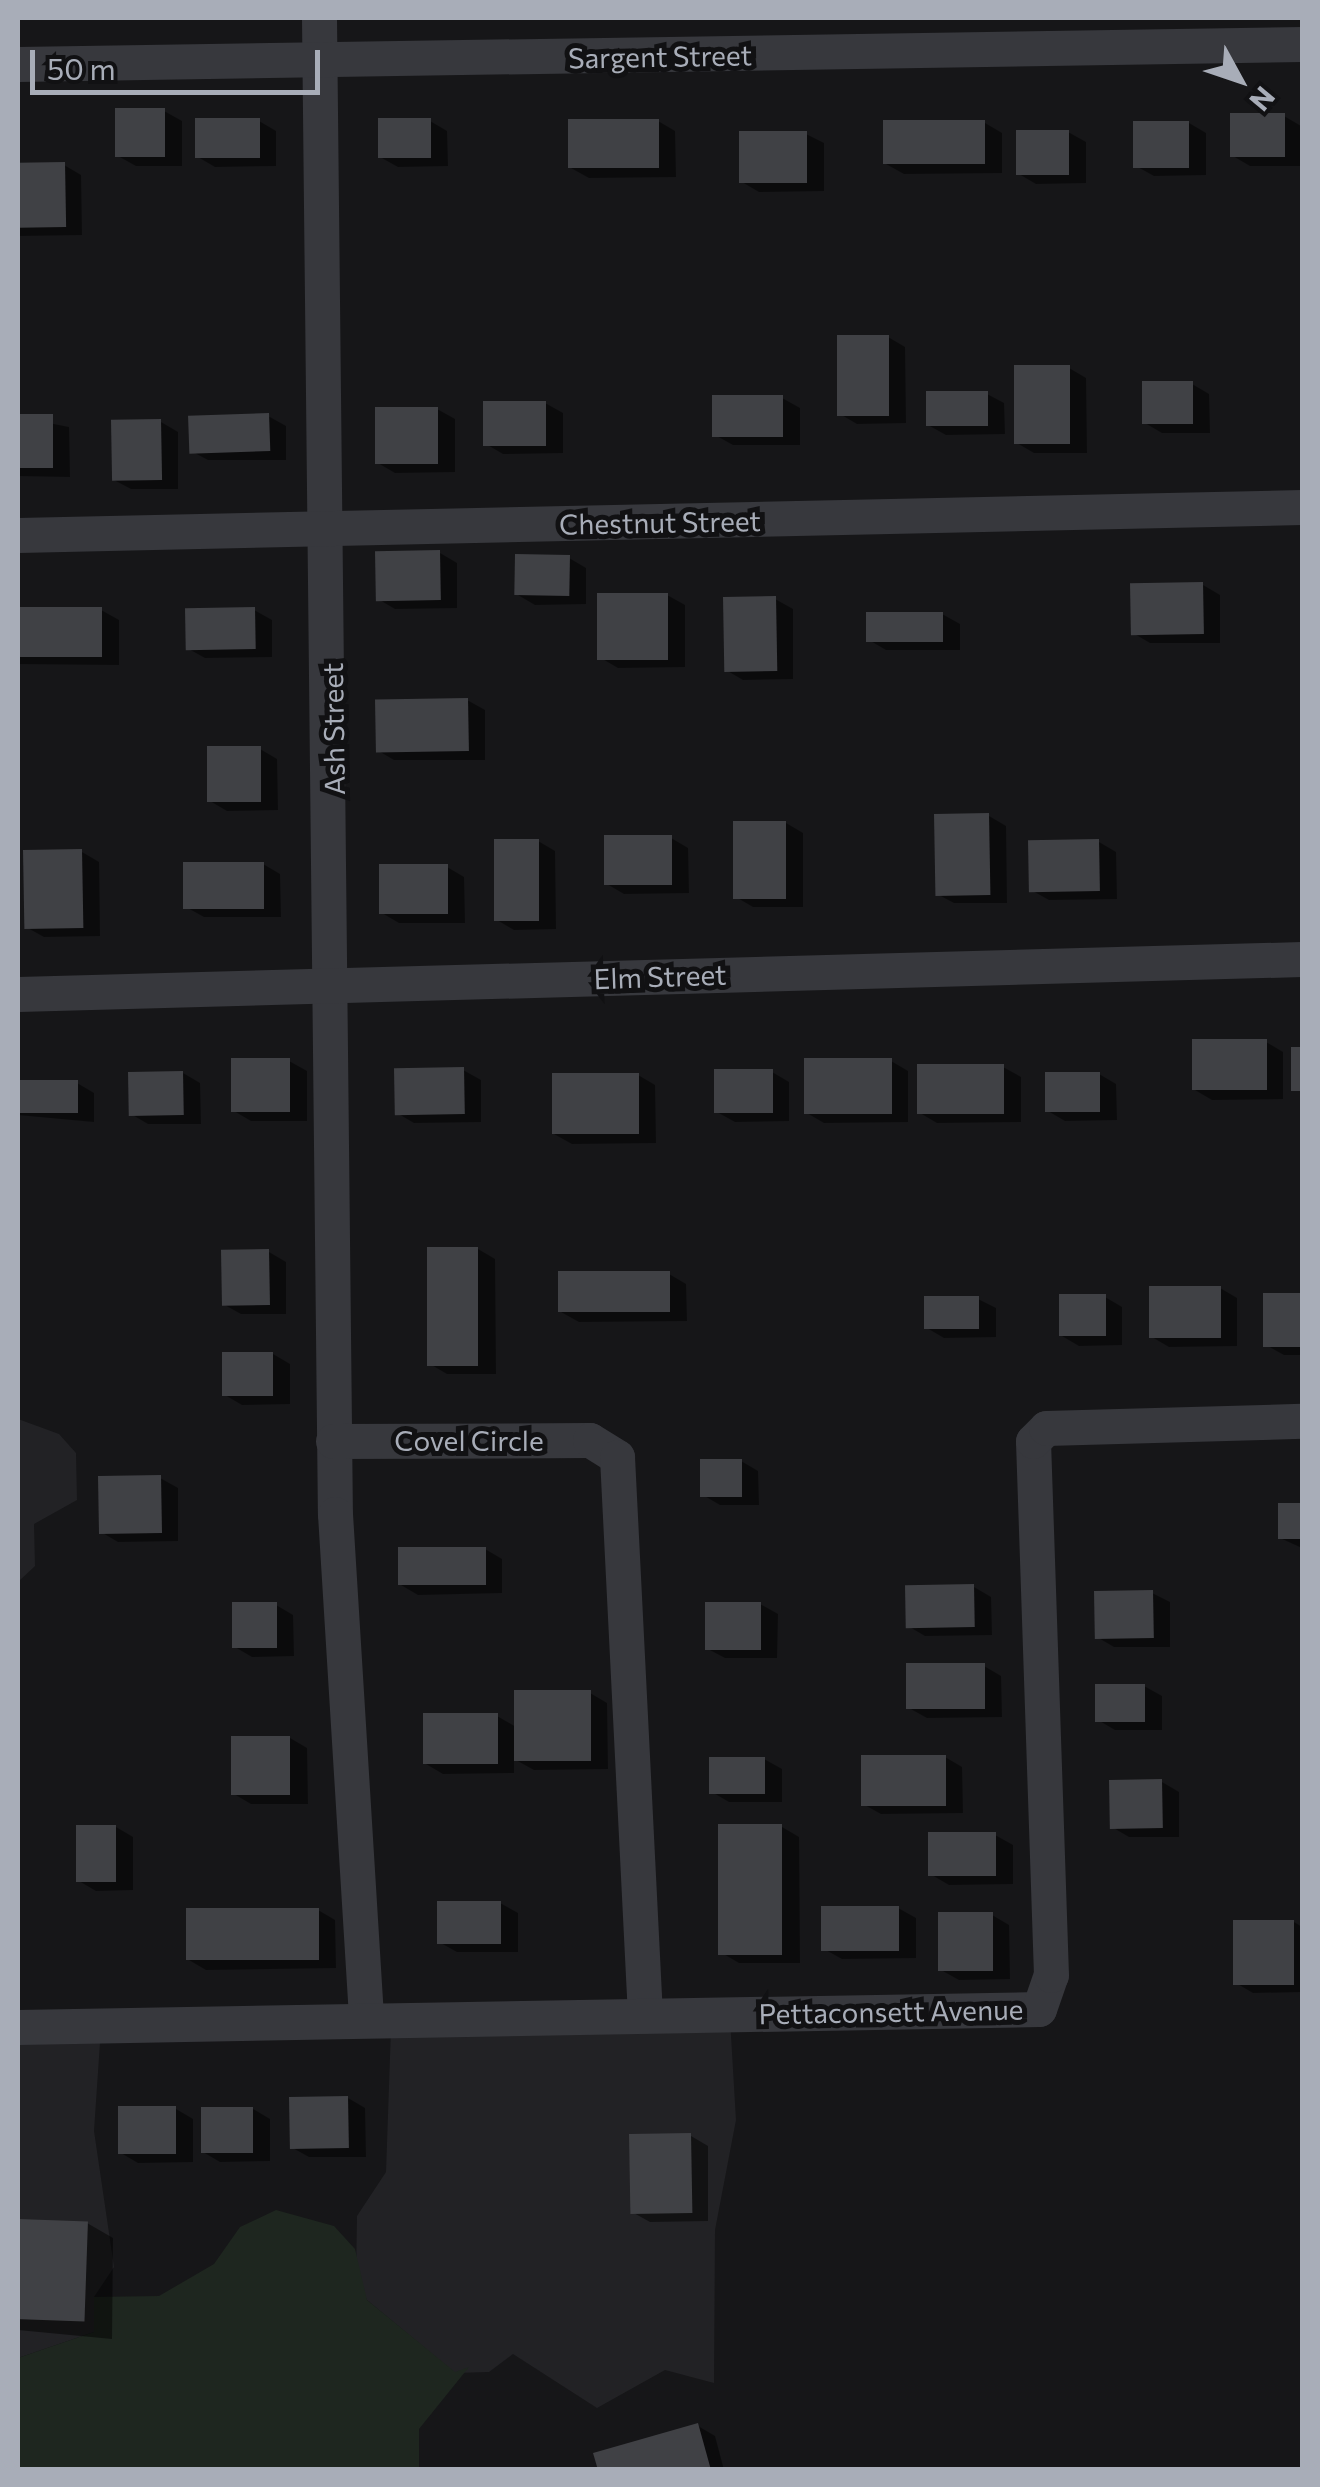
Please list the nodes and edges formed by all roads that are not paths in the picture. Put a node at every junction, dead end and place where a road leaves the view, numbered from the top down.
1 (319, 18) edge
2 (1302, 44) edge
3 (320, 62) junction
4 (18, 64) edge
5 (1302, 507) edge
6 (331, 530) junction
7 (18, 535) edge
8 (1302, 959) edge
9 (335, 985) junction
10 (18, 994) edge
11 (1302, 1422) edge
12 (334, 1440) junction
13 (645, 2015) junction
14 (366, 2016) junction
15 (18, 2027) edge

1 - 3 street, Ash Street
2 - 3 street, Sargent Street
3 - 4 street, Sargent Street
3 - 6 street, Ash Street
5 - 6 street, Chestnut Street
6 - 7 street, Chestnut Street
6 - 9 street, Ash Street
8 - 9 street, Elm Street
9 - 10 street, Elm Street
9 - 12 street, Ash Street
11 - 13 street, Pettaconsett Avenue
12 - 13 street, Covel Circle
12 - 14 street
13 - 14 street, Pettaconsett Avenue
14 - 15 street, Pettaconsett Avenue

